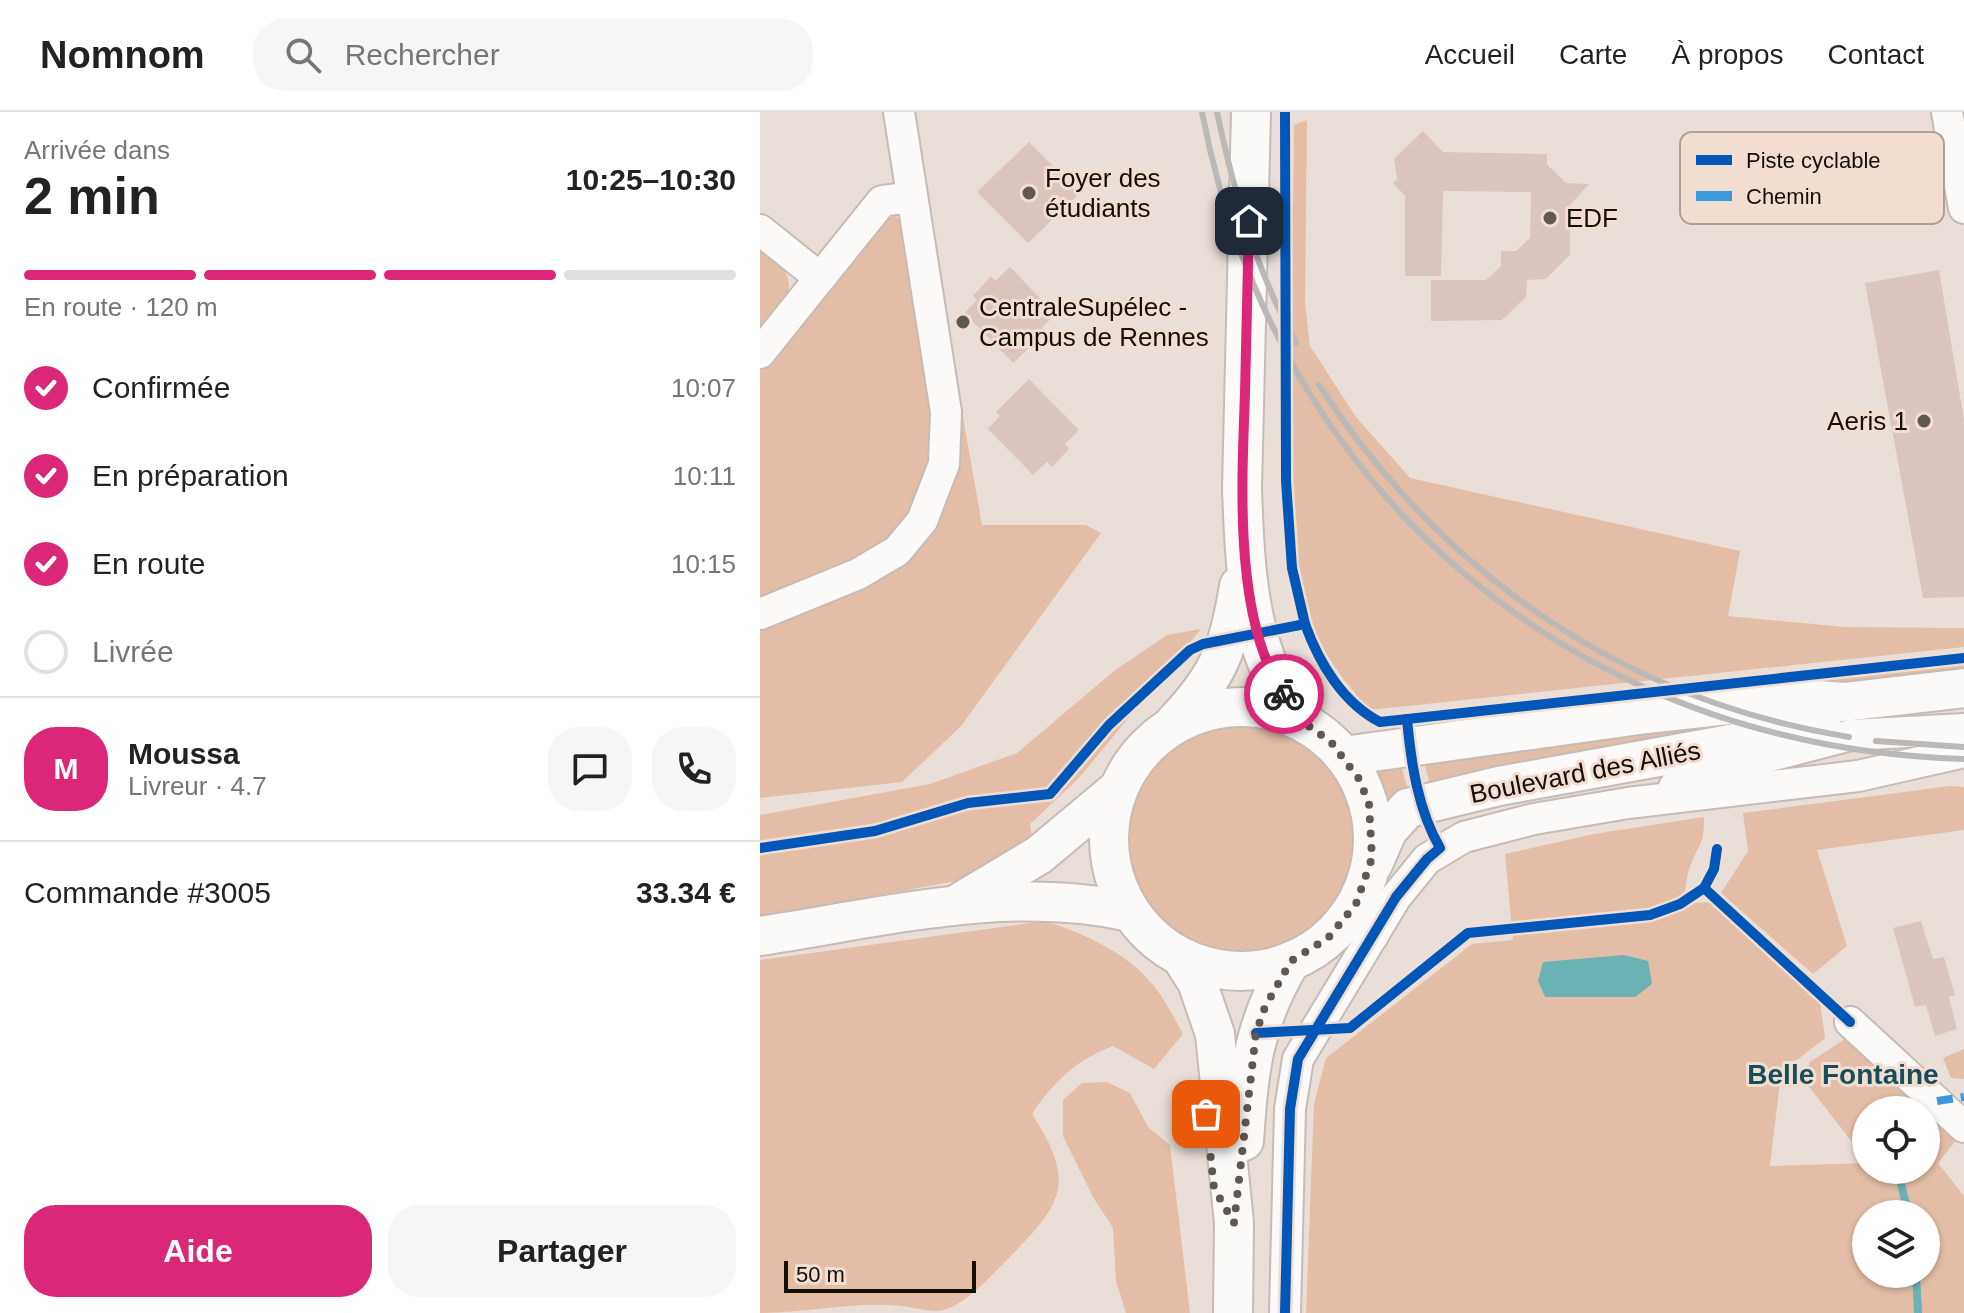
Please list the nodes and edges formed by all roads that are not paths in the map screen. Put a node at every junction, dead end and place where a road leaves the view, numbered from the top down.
1 (899, 112) edge
2 (1251, 112) edge
3 (1947, 112) edge
4 (912, 197) junction
5 (1964, 208) edge
6 (760, 230) edge
7 (820, 278) junction
8 (760, 353) edge
9 (1244, 548) junction
10 (760, 614) edge
11 (1964, 688) edge
12 (1844, 702) junction
13 (1299, 719) junction
14 (1175, 723) junction
15 (1964, 729) edge
16 (1964, 752) edge
17 (1344, 756) junction
18 (1118, 789) junction
19 (1631, 803) junction
20 (1365, 884) junction
21 (948, 907) junction
22 (1130, 912) junction
23 (1360, 926) junction
24 (760, 936) edge
25 (1181, 957) junction
26 (1291, 961) junction
27 (1850, 1022) dead end
28 (1964, 1127) edge
29 (1234, 1223) junction
30 (1233, 1313) edge
31 (1285, 1313) edge

1 - 4 street
2 - 9 main road
3 - 5 street
4 - 7 street
4 - 10 street
6 - 7 street
7 - 8 street
9 - 13 main road
9 - 14 main road
11 - 12 main road, Boulevard des Alliés
12 - 17 main road, Boulevard des Alliés
12 - 20 main road, Boulevard des Alliés
13 - 14 main road
13 - 17 main road
14 - 18 main road
15 - 19 street
16 - 19 street
17 - 20 main road
18 - 21 main road
18 - 22 main road
19 - 23 street
20 - 23 main road
21 - 22 main road
21 - 24 main road
22 - 25 main road
23 - 26 main road
23 - 31 street
25 - 26 main road
25 - 29 main road
26 - 29 main road
27 - 28 street
29 - 30 main road

